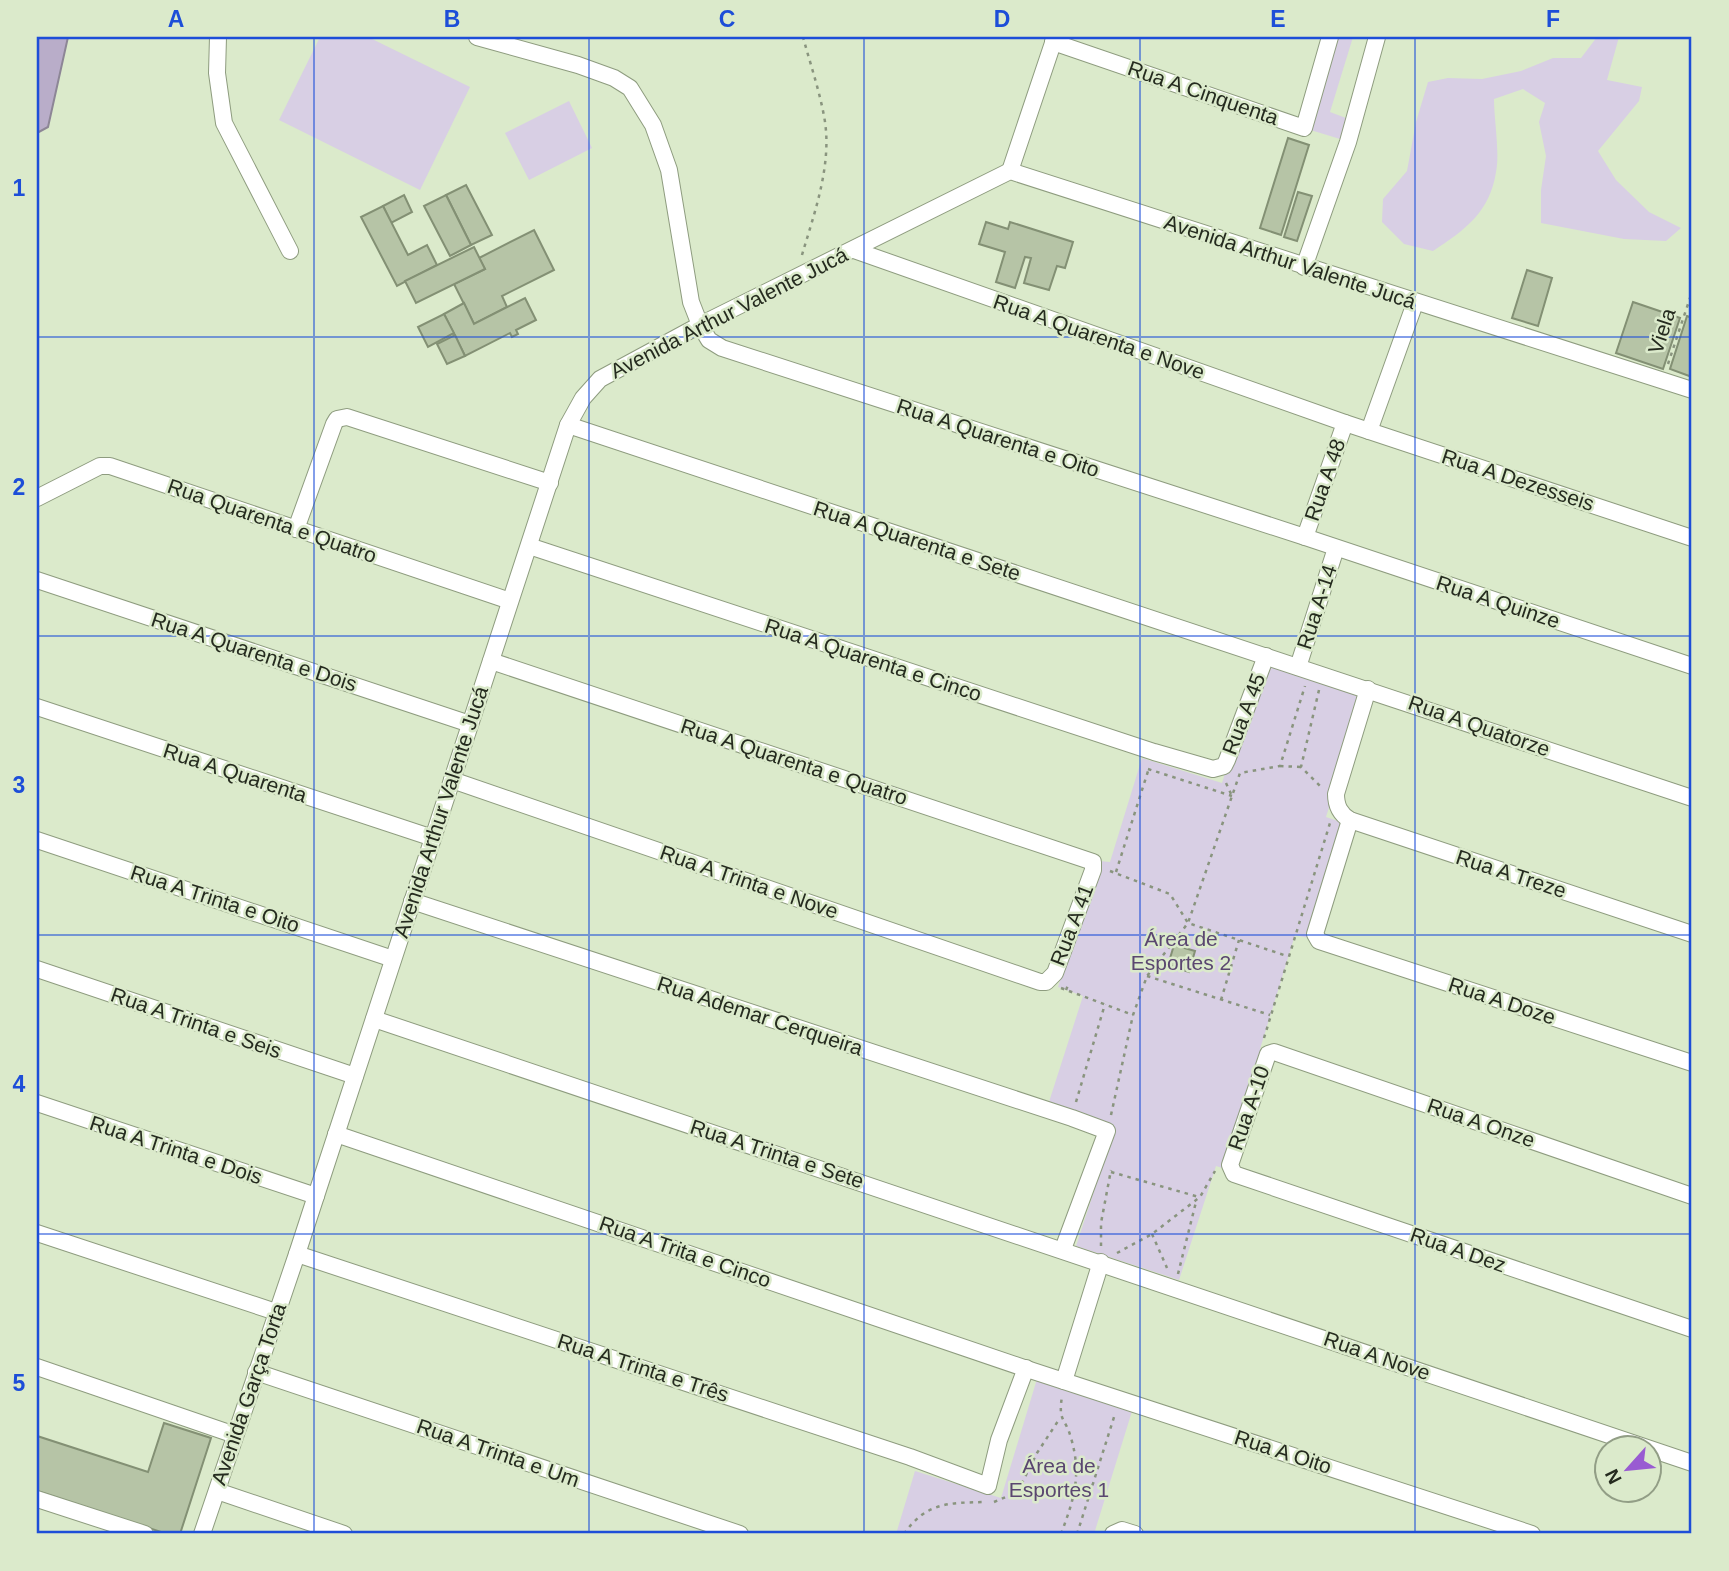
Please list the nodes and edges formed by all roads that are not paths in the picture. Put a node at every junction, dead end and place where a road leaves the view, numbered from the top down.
1 (218, 37) edge
2 (477, 37) edge
3 (1330, 37) edge
4 (1377, 37) edge
5 (1054, 39) edge
6 (1010, 171) junction
7 (854, 250) junction
8 (290, 251) dead end
9 (1304, 267) junction
10 (1415, 303) junction
11 (700, 325) junction
12 (1692, 390) edge
13 (1345, 423) junction
14 (568, 425) junction
15 (1369, 431) junction
16 (550, 482) junction
17 (37, 498) edge
18 (296, 529) junction
19 (1305, 537) junction
20 (1692, 538) edge
21 (528, 546) junction
22 (1336, 548) junction
23 (37, 580) edge
24 (510, 601) junction
25 (1266, 656) junction
26 (491, 661) junction
27 (1692, 666) edge
28 (1310, 670) junction
29 (1368, 689) junction
30 (37, 707) edge
31 (470, 723) junction
32 (1219, 769) joint
33 (452, 780) junction
34 (1692, 798) edge
35 (1350, 820) junction
36 (433, 838) junction
37 (37, 840) edge
38 (1094, 866) joint
39 (412, 901) junction
40 (1692, 934) edge
41 (393, 959) junction
42 (37, 969) edge
43 (1046, 982) joint
44 (374, 1019) junction
45 (1266, 1046) joint
46 (1692, 1063) edge
47 (355, 1076) junction
48 (37, 1103) edge
49 (336, 1134) junction
50 (1225, 1163) joint
51 (316, 1196) junction
52 (1692, 1196) edge
53 (37, 1233) edge
54 (1063, 1249) junction
55 (297, 1254) junction
56 (1101, 1262) junction
57 (276, 1312) junction
58 (1692, 1329) edge
59 (37, 1367) edge
60 (1029, 1369) junction
61 (256, 1372) junction
62 (1064, 1381) junction
63 (235, 1434) junction
64 (1692, 1463) edge
65 (216, 1491) junction
66 (37, 1499) edge
67 (1113, 1533) edge
68 (145, 1534) edge
69 (202, 1534) edge
70 (344, 1534) edge
71 (740, 1534) edge
72 (1135, 1534) edge
73 (1532, 1534) edge

1 - 8 street
2 - 11 street
3 - 5 street, Rua A Cinquenta
4 - 9 street
5 - 6 street
6 - 7 street, Avenida Arthur Valente Jucá
6 - 9 street, Avenida Arthur Valente Jucá
7 - 11 street, Avenida Arthur Valente Jucá
7 - 13 street, Rua A Quarenta e Nove
9 - 10 street, Avenida Arthur Valente Jucá
10 - 12 street, Avenida Arthur Valente Jucá
10 - 15 street
11 - 14 street, Avenida Arthur Valente Jucá
11 - 19 street, Rua A Quarenta e Oito
13 - 15 street, Rua A Dezesseis
13 - 19 street, Rua A 48
14 - 16 street, Avenida Arthur Valente Jucá
14 - 25 street, Rua A Quarenta e Sete
15 - 20 street, Rua A Dezesseis
16 - 18 street
16 - 21 street, Avenida Arthur Valente Jucá
17 - 18 street, Rua Quarenta e Quatro
18 - 24 street, Rua Quarenta e Quatro
19 - 22 street, Rua A Quinze
21 - 24 street, Avenida Arthur Valente Jucá
21 - 32 street, Rua A Quarenta e Cinco
22 - 27 street, Rua A Quinze
22 - 28 street, Rua A-14
23 - 31 street, Rua A Quarenta e Dois
24 - 26 street, Avenida Arthur Valente Jucá
25 - 28 street, Rua A Quatorze
25 - 32 street, Rua A 45
26 - 31 street, Avenida Arthur Valente Jucá
26 - 38 street, Rua A Quarenta e Quatro
28 - 29 street, Rua A Quatorze
29 - 34 street, Rua A Quatorze
29 - 35 street
30 - 36 street, Rua A Quarenta
31 - 33 street, Avenida Arthur Valente Jucá
33 - 36 street, Avenida Arthur Valente Jucá
33 - 43 street, Rua A Trinta e Nove
35 - 40 street, Rua A Treze
35 - 46 street, Rua A Doze
36 - 39 street, Avenida Arthur Valente Jucá
37 - 41 street, Rua A Trinta e Oito
38 - 43 street, Rua A 41
39 - 41 street, Avenida Arthur Valente Jucá
39 - 54 street, Rua Ademar Cerqueira
41 - 44 street, Avenida Arthur Valente Jucá
42 - 47 street, Rua A Trinta e Seis
44 - 47 street, Avenida Arthur Valente Jucá
44 - 54 street, Rua A Trinta e Sete
45 - 50 street, Rua A-10
45 - 52 street, Rua A Onze
47 - 49 street, Avenida Arthur Valente Jucá
48 - 51 street, Rua A Trinta e Dois
49 - 51 street, Avenida Arthur Valente Jucá
49 - 60 street, Rua A Trita e Cinco
50 - 58 street, Rua A Dez
51 - 55 street, Avenida Arthur Valente Jucá
53 - 57 street
54 - 56 street, Rua A Nove
55 - 57 street, Avenida Garça Torta
55 - 60 street, Rua A Trinta e Três
56 - 62 street
56 - 64 street, Rua A Nove
57 - 61 street, Avenida Garça Torta
59 - 63 street
60 - 62 street, Rua A Oito
61 - 63 street, Avenida Garça Torta
61 - 71 street, Rua A Trinta e Um
62 - 73 street, Rua A Oito
63 - 65 street, Avenida Garça Torta
65 - 69 street, Avenida Garça Torta
65 - 70 street
66 - 68 street
67 - 72 street

